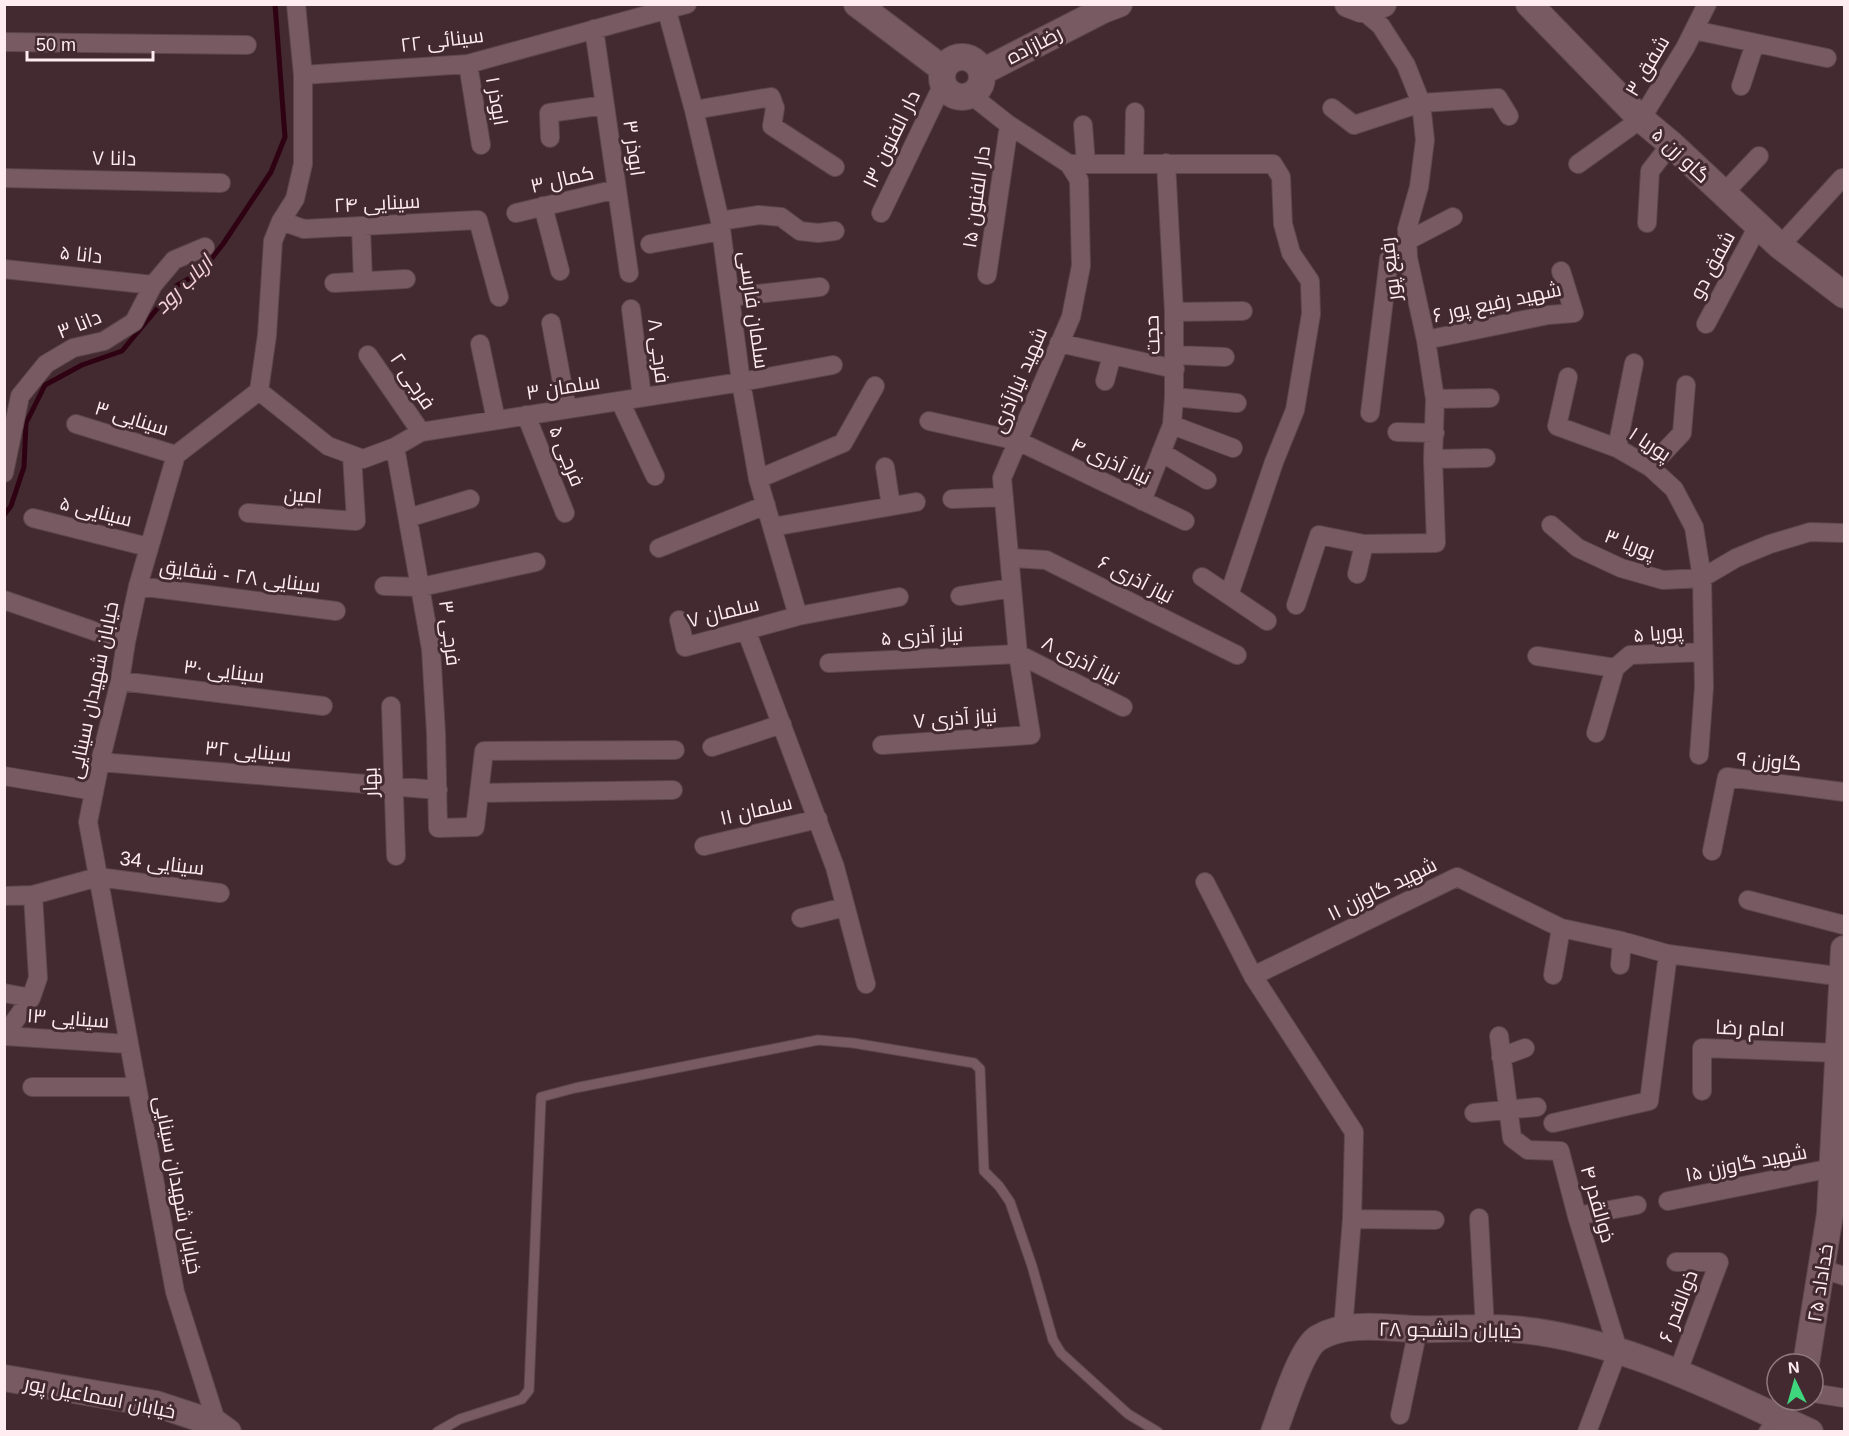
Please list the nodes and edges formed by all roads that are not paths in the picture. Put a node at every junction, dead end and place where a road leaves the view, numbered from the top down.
1 (296, 4) edge
2 (687, 4) edge
3 (857, 4) edge
4 (1119, 4) edge
5 (1707, 4) edge
6 (1364, 6) edge
7 (1532, 6) edge
8 (667, 10) junction
9 (594, 29) junction
10 (1694, 30) junction
11 (4, 42) edge
12 (1755, 43) junction
13 (247, 45) dead end
14 (1827, 58) dead end
15 (468, 64) junction
16 (982, 72) junction
17 (303, 75) junction
18 (943, 77) junction
19 (1741, 86) dead end
20 (970, 95) junction
21 (1421, 103) junction
22 (605, 105) junction
23 (1332, 108) dead end
24 (694, 110) junction
25 (1135, 112) dead end
26 (1509, 116) dead end
27 (1641, 119) junction
28 (1009, 125) junction
29 (1083, 125) dead end
30 (550, 138) dead end
31 (1671, 144) junction
32 (482, 145) dead end
33 (1759, 156) dead end
34 (1134, 163) junction
35 (1166, 163) junction
36 (1078, 164) junction
37 (1578, 164) dead end
38 (834, 167) dead end
39 (4, 178) edge
40 (1842, 178) dead end
41 (221, 183) dead end
42 (617, 189) junction
43 (1723, 194) junction
44 (543, 206) junction
45 (516, 213) dead end
46 (880, 213) dead end
47 (1453, 217) dead end
48 (281, 221) junction
49 (1647, 223) dead end
50 (361, 226) junction
51 (720, 226) junction
52 (1758, 226) junction
53 (835, 231) dead end
54 (1407, 241) junction
55 (650, 244) dead end
56 (1780, 246) junction
57 (205, 247) dead end
58 (4, 269) edge
59 (1561, 271) dead end
60 (560, 272) dead end
61 (629, 273) dead end
62 (987, 276) dead end
63 (405, 279) dead end
64 (363, 281) junction
65 (334, 283) dead end
66 (153, 285) junction
67 (820, 287) dead end
68 (1845, 295) edge
69 (499, 297) dead end
70 (730, 297) junction
71 (631, 309) dead end
72 (1243, 311) dead end
73 (1174, 312) junction
74 (551, 323) dead end
75 (1706, 324) dead end
76 (1426, 340) junction
77 (1059, 343) junction
78 (480, 344) dead end
79 (368, 355) dead end
80 (1112, 355) junction
81 (1225, 357) dead end
82 (1175, 362) junction
83 (1634, 363) dead end
84 (833, 365) dead end
85 (1568, 377) dead end
86 (1105, 381) dead end
87 (741, 382) junction
88 (1686, 385) dead end
89 (875, 386) dead end
90 (259, 391) junction
91 (1174, 397) junction
92 (642, 398) junction
93 (1490, 398) dead end
94 (1436, 399) junction
95 (620, 401) junction
96 (1237, 403) dead end
97 (567, 409) junction
98 (1370, 413) dead end
99 (526, 416) junction
100 (496, 420) junction
101 (929, 421) dead end
102 (76, 424) dead end
103 (1172, 425) junction
104 (421, 432) junction
105 (1397, 432) dead end
106 (1435, 433) junction
107 (1017, 441) junction
108 (395, 447) junction
109 (1233, 448) dead end
110 (1617, 448) junction
111 (1161, 452) junction
112 (176, 454) junction
113 (352, 455) junction
114 (1486, 458) dead end
115 (1433, 459) junction
116 (885, 467) dead end
117 (1650, 467) junction
118 (4, 473) edge
119 (655, 476) dead end
120 (758, 479) junction
121 (1208, 480) dead end
122 (1004, 497) junction
123 (470, 499) dead end
124 (952, 499) dead end
125 (1142, 501) junction
126 (916, 502) dead end
127 (766, 505) junction
128 (891, 506) junction
129 (248, 513) dead end
130 (565, 513) dead end
131 (33, 518) dead end
132 (408, 518) junction
133 (1185, 521) dead end
134 (1551, 525) dead end
135 (772, 527) junction
136 (1845, 532) edge
137 (1364, 544) junction
138 (148, 546) junction
139 (659, 548) dead end
140 (1010, 558) junction
141 (536, 562) dead end
142 (1357, 574) dead end
143 (1202, 577) dead end
144 (1702, 578) junction
145 (138, 586) junction
146 (384, 586) dead end
147 (421, 587) junction
148 (1012, 588) junction
149 (960, 596) dead end
150 (1229, 596) junction
151 (899, 597) dead end
152 (4, 600) edge
153 (1296, 605) dead end
154 (336, 611) dead end
155 (798, 616) junction
156 (679, 620) dead end
157 (1267, 621) dead end
158 (746, 630) junction
159 (126, 642) junction
160 (1703, 652) junction
161 (1018, 654) junction
162 (1238, 656) dead end
163 (1537, 656) dead end
164 (829, 663) dead end
165 (1615, 668) junction
166 (120, 681) junction
167 (323, 706) dead end
168 (391, 706) dead end
169 (1124, 707) dead end
170 (782, 724) junction
171 (1596, 733) dead end
172 (1031, 735) joint
173 (882, 745) dead end
174 (712, 747) dead end
175 (675, 750) dead end
176 (1700, 755) dead end
177 (100, 762) junction
178 (4, 776) edge
179 (393, 786) junction
180 (438, 789) junction
181 (673, 790) dead end
182 (94, 791) junction
183 (1845, 792) edge
184 (478, 794) junction
185 (818, 819) junction
186 (704, 846) dead end
187 (1712, 852) dead end
188 (396, 856) dead end
189 (98, 877) junction
190 (1205, 882) dead end
191 (220, 893) dead end
192 (33, 895) junction
193 (4, 896) edge
194 (1748, 900) dead end
195 (845, 907) junction
196 (801, 918) dead end
197 (1845, 925) edge
198 (1561, 928) junction
199 (1622, 941) junction
200 (1845, 949) edge
201 (1668, 954) junction
202 (1620, 965) dead end
203 (1553, 975) dead end
204 (1253, 976) junction
205 (1844, 976) edge
206 (866, 984) dead end
207 (4, 993) edge
208 (31, 998) junction
209 (5, 1036) edge
210 (1499, 1036) dead end
211 (1841, 1038) edge
212 (128, 1044) junction
213 (1525, 1048) dead end
214 (1501, 1057) junction
215 (137, 1087) junction
216 (32, 1088) dead end
217 (1702, 1091) dead end
218 (1537, 1107) dead end
219 (1508, 1110) junction
220 (1474, 1113) dead end
221 (1553, 1123) dead end
222 (1839, 1132) edge
223 (1832, 1168) junction
224 (1668, 1201) dead end
225 (1637, 1205) dead end
226 (1577, 1216) junction
227 (1479, 1218) dead end
228 (1352, 1219) junction
229 (1435, 1220) dead end
230 (1676, 1262) dead end
231 (1833, 1272) edge
232 (1485, 1328) junction
233 (1343, 1329) junction
234 (1418, 1329) junction
235 (1618, 1350) junction
236 (1810, 1352) edge
237 (1677, 1374) junction
238 (4, 1378) edge
239 (1825, 1395) edge
240 (1845, 1398) edge
241 (1400, 1416) dead end
242 (1781, 1417) edge
243 (223, 1427) edge
244 (438, 1431) edge
245 (1158, 1431) edge
246 (1275, 1431) edge
247 (1587, 1431) edge
248 (1810, 1431) edge

1 - 17 street
2 - 8 street, سینائی ۲۲
3 - 18 street
4 - 16 street, رضازاده
5 - 10 street, شفق ۳
6 - 21 street, رفیع پور
7 - 27 street, گاو زن ۵
8 - 9 street, سینائی ۲۲
8 - 24 street, سلمان فارسی
9 - 15 street, سینائی ۲۲
9 - 22 street, ابوذر ۳
10 - 12 street
10 - 27 street, شفق ۳
11 - 13 street
12 - 14 street
12 - 19 street
15 - 17 street, سینائی ۲۲
15 - 32 street, ابوذر ۱
16 - 18 street
16 - 20 street
17 - 48 street
18 - 20 street
18 - 46 street, دار الفنون ۱۳
20 - 28 street
21 - 23 street
21 - 26 street
21 - 54 street, رفیع پور
22 - 30 street
22 - 42 street, ابوذر ۳
24 - 38 street
24 - 51 street, سلمان فارسی
25 - 34 street
27 - 31 street, گاو زن ۵
27 - 37 street
28 - 36 street
28 - 62 street, دار الفنون ۱۵
29 - 36 street, شهید نیازآذری
31 - 43 street, گاو زن ۵
31 - 49 street
33 - 43 street
34 - 35 street
34 - 36 street
35 - 73 street, حجت
35 - 150 street
36 - 77 street, شهید نیازآذری
39 - 41 street, دانا ۷
40 - 56 street
42 - 44 street, کمال ۳
42 - 61 street, ابوذر ۳
43 - 52 street, گاو زن ۵
44 - 45 street, کمال ۳
44 - 60 street
47 - 54 street
48 - 50 street, سینایی ۲۴
48 - 90 street
50 - 64 street
50 - 69 street, سینایی ۲۴
51 - 53 street
51 - 55 street
51 - 70 street, سلمان فارسی
52 - 56 street, گاو زن ۵
52 - 75 street, شفق دو
54 - 76 street, رفیع پور
54 - 98 street
56 - 68 street, گاو زن ۵
57 - 66 street, دانا ۳
58 - 66 street, دانا ۵
59 - 76 street, شهید رفیع پور ۶
63 - 64 street
64 - 65 street
66 - 118 street, دانا ۳
67 - 70 street
70 - 87 street, سلمان فارسی
71 - 92 street, فرجی ۸
72 - 73 street
73 - 82 street, حجت
74 - 97 street
76 - 94 street, رفیع پور
77 - 80 street
77 - 107 street, شهید نیازآذری
78 - 100 street
79 - 104 street, فرجی ۲
80 - 82 street
80 - 86 street
81 - 82 street
82 - 91 street, حجت
83 - 110 street
84 - 87 street, سلمان ۳
85 - 110 street, پوریا ۱
87 - 92 street, سلمان ۳
87 - 120 street, سلمان فارسی
88 - 117 street
89 - 120 street
90 - 112 street
90 - 113 street
91 - 96 street
91 - 103 street, حجت
92 - 95 street, سلمان ۳
93 - 94 street
94 - 106 street, رفیع پور
95 - 97 street, سلمان ۳
95 - 119 street
97 - 99 street, سلمان ۳
99 - 100 street, سلمان ۳
99 - 130 street, فرجی ۵
100 - 104 street, سلمان ۳
101 - 107 street, نیاز آذری ۴
102 - 112 street, سینایی ۳
103 - 109 street
103 - 111 street, حجت
104 - 108 street, سلمان ۳
105 - 106 street
106 - 115 street, رفیع پور
107 - 122 street, شهید نیازآذری
107 - 125 street, نیاز آذری ۴
108 - 113 street, سلمان ۳
108 - 132 street, فرجی ۳
110 - 117 street, پوریا ۱
111 - 121 street
111 - 125 street, حجت
112 - 138 street, خیابان شهیدان سینایی
113 - 129 street, امین
114 - 115 street
115 - 137 street, رفیع پور
116 - 128 street
117 - 144 street, پوریا ۱
120 - 127 street, سلمان فارسی
122 - 124 street
122 - 140 street, شهید نیازآذری
123 - 132 street
125 - 133 street, نیاز آذری ۴
126 - 128 street
127 - 135 street, سلمان فارسی
127 - 139 street
128 - 135 street
131 - 138 street, سینایی ۵
132 - 147 street, فرجی ۳
134 - 144 street, پوریا ۳
135 - 155 street, سلمان فارسی
136 - 144 street
137 - 142 street
137 - 153 street
138 - 145 street, خیابان شهیدان سینایی
140 - 148 street, شهید نیازآذری
140 - 162 street, نیاز آذری ۶
141 - 147 street
143 - 150 street
144 - 160 street, پوریا ۱
145 - 154 street, سینایی ۲۸ - شقایق
145 - 159 street, خیابان شهیدان سینایی
146 - 147 street
147 - 180 street, فرجی ۳
148 - 149 street
148 - 161 street, شهید نیازآذری
150 - 157 street
151 - 155 street, سلمان ۷
152 - 159 street
155 - 158 street, سلمان ۷
156 - 158 street, سلمان ۷
158 - 170 street
159 - 166 street, خیابان شهیدان سینایی
160 - 165 street, پوریا ۵
160 - 176 street, پوریا ۱
161 - 164 street, نیاز آذری ۵
161 - 169 street, نیاز آذری ۸
161 - 172 street, شهید نیازآذری
163 - 165 street
165 - 171 street, پوریا ۵
166 - 167 street, سینایی ۳۰
166 - 177 street, خیابان شهیدان سینایی
168 - 179 street, بهار
170 - 174 street
170 - 185 street
172 - 173 street, نیاز آذری ۷
175 - 184 street
177 - 179 street, سینایی ۳۲
177 - 182 street, خیابان شهیدان سینایی
178 - 182 street
179 - 180 street, سینایی ۳۲
179 - 188 street, بهار
180 - 184 street, فرجی ۳
181 - 184 street
182 - 189 street, خیابان شهیدان سینایی
183 - 187 street, گاوزن ۹
185 - 186 street, سلمان ۱۱
185 - 195 street
189 - 191 street, سینایی 34
189 - 192 street
189 - 212 street, خیابان شهیدان سینایی
190 - 204 street
192 - 193 street
192 - 208 street
194 - 197 street
195 - 196 street
195 - 206 street
198 - 199 street, شهید گاوزن ۱۱
198 - 203 street
198 - 204 street, شهید گاوزن ۱۱
199 - 201 street, شهید گاوزن ۱۱
199 - 202 street
200 - 205 street, خداداد ۲۵
201 - 205 street, شهید گاوزن ۱۱
201 - 221 street
204 - 228 street
205 - 211 street, خداداد ۲۵
207 - 208 street
208 - 209 street
209 - 212 street, سینایی ۱۳
210 - 214 street, ذوالقدر ۴
211 - 217 street, امام رضا
211 - 222 street, خداداد ۲۵
212 - 215 street, خیابان شهیدان سینایی
213 - 214 street
214 - 219 street, ذوالقدر ۴
215 - 216 street
215 - 243 street, خیابان شهیدان سینایی
218 - 219 street
219 - 220 street
219 - 226 street, ذوالقدر ۴
222 - 223 street, خداداد ۲۵
223 - 224 street, شهید گاوزن ۱۵
223 - 231 street, خداداد ۲۵
225 - 226 street
226 - 235 street, ذوالقدر ۴
227 - 232 street
228 - 229 street
228 - 233 street
230 - 237 street, ذوالقدر ۶
231 - 236 street, خداداد ۲۵
232 - 234 street, خیابان دانشجو ۲۸
232 - 235 street, خیابان دانشجو ۲۸
233 - 234 street, خیابان دانشجو ۲۸
233 - 246 street, خیابان دانشجو ۲۸
234 - 241 street
235 - 237 street, خیابان دانشجو ۲۸
235 - 247 street
237 - 242 street, خیابان دانشجو ۲۸
238 - 243 street, خیابان اسماعیل پور
239 - 240 street
242 - 248 street, خیابان دانشجو ۲۸
244 - 245 lane

